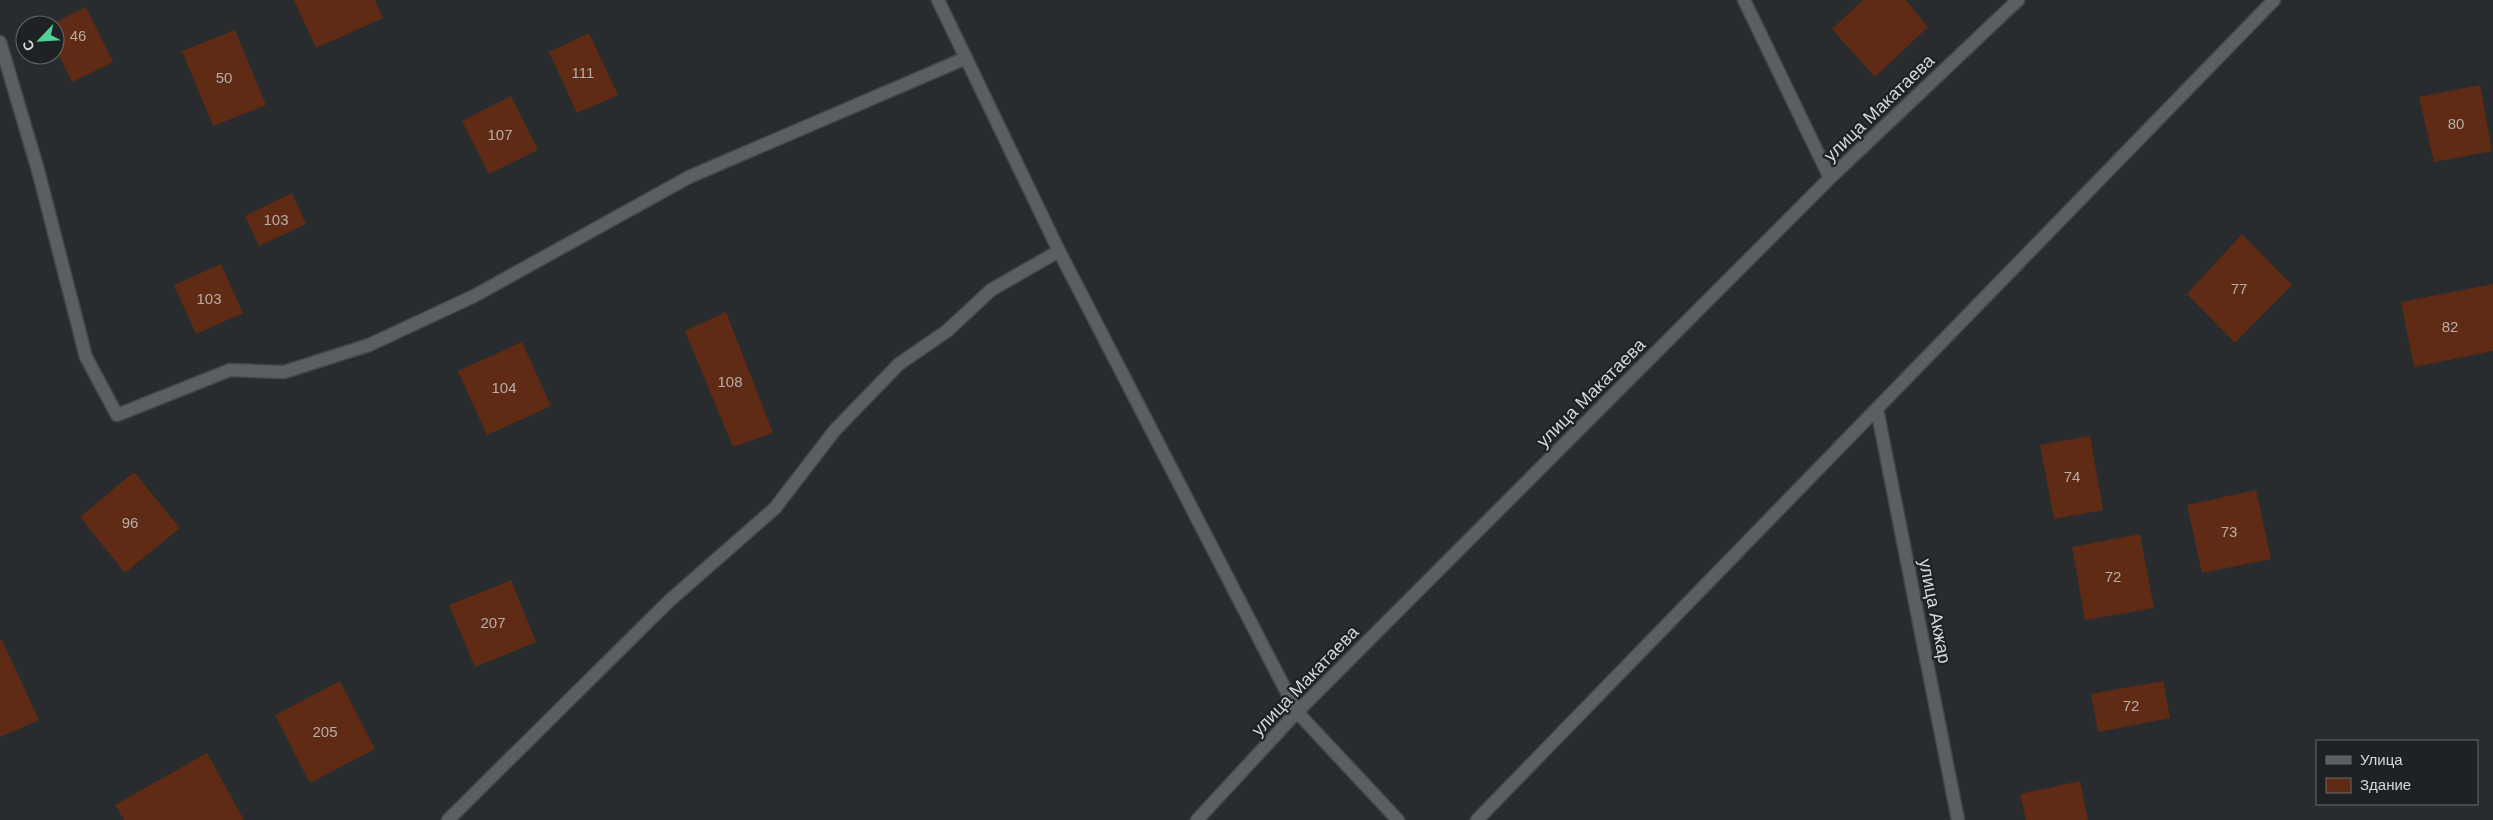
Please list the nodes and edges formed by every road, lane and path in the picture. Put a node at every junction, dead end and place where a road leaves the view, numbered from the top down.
1 (938, 0) edge
2 (1744, 0) edge
3 (2018, 0) edge
4 (2274, 0) edge
5 (0, 42) edge
6 (966, 58) junction
7 (1830, 178) junction
8 (1059, 251) junction
9 (1876, 409) junction
10 (1297, 712) junction
11 (448, 820) edge
12 (1197, 820) edge
13 (1398, 820) edge
14 (1477, 820) edge
15 (1958, 820) edge

1 - 6 street
2 - 7 street
3 - 7 street, улица Макатаева
4 - 9 street
5 - 6 street
6 - 8 street
7 - 10 street, улица Макатаева
8 - 10 street
8 - 11 street
9 - 14 street
9 - 15 street, улица Акжар
10 - 12 street, улица Макатаева
10 - 13 street

